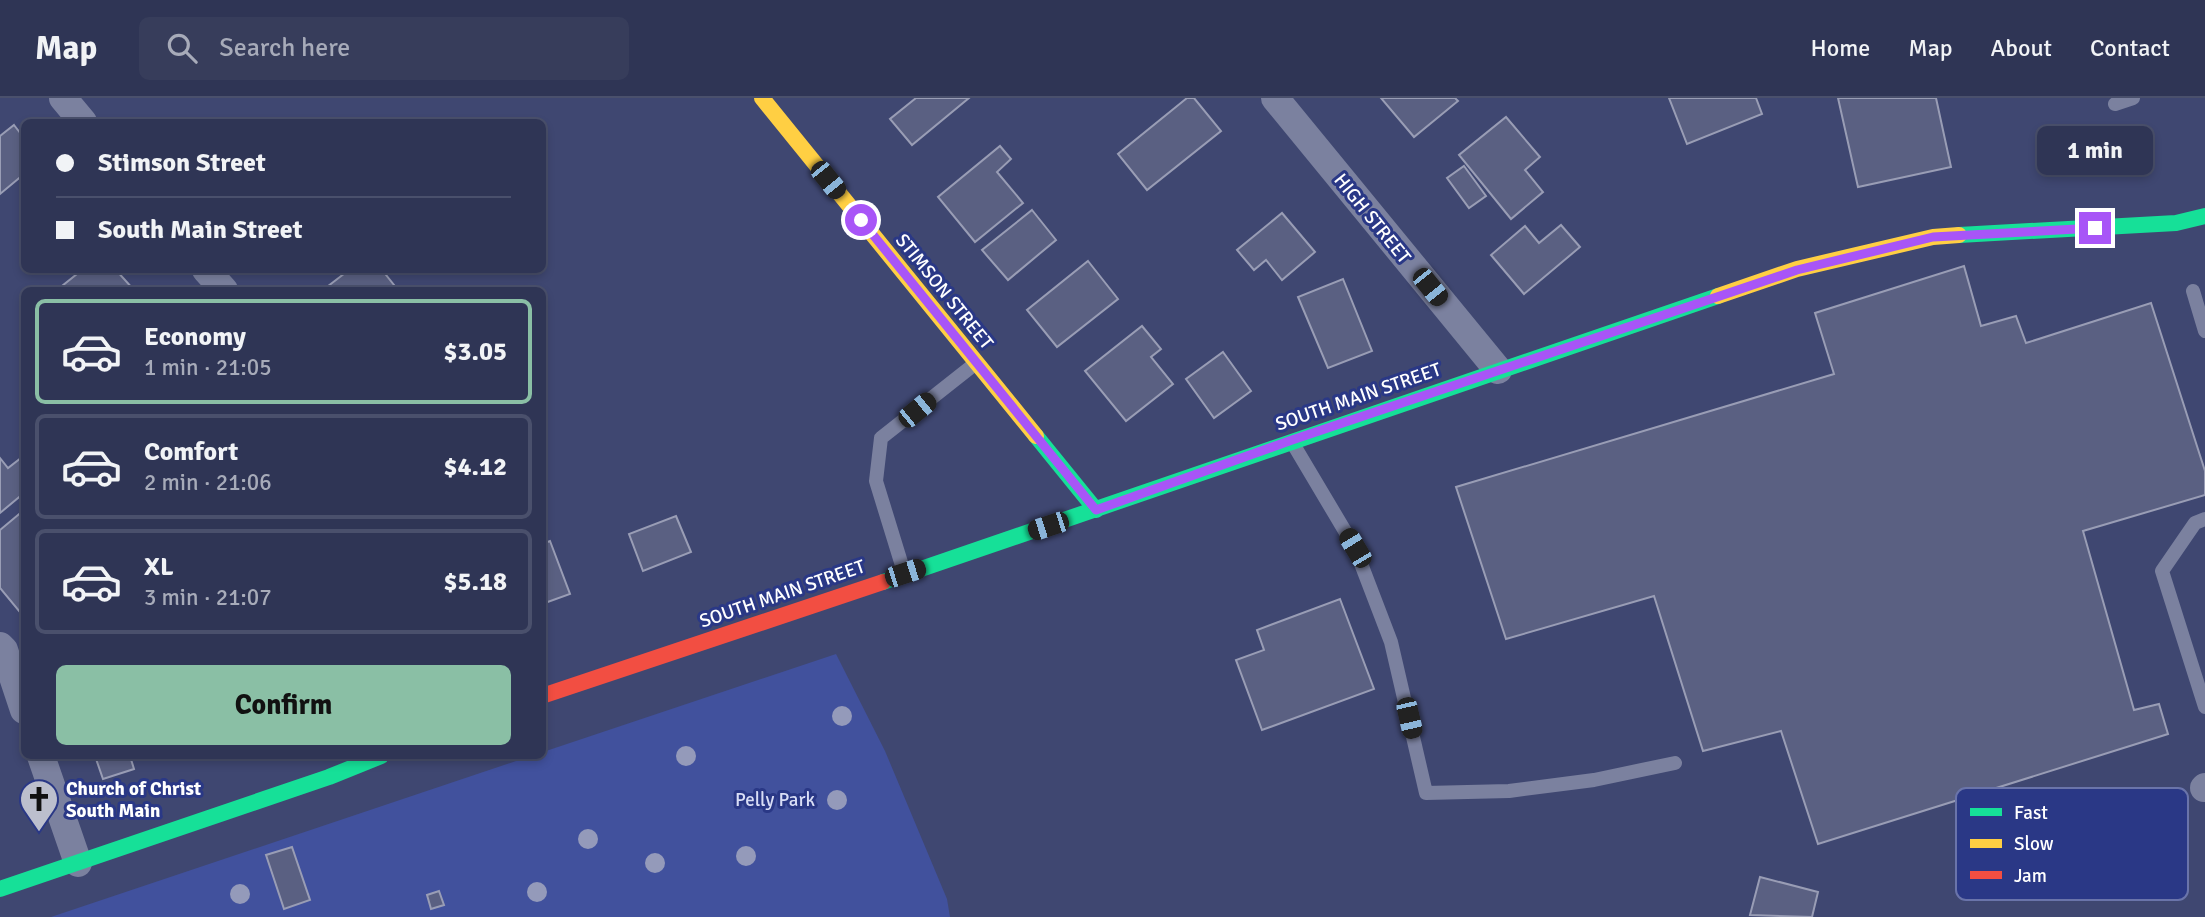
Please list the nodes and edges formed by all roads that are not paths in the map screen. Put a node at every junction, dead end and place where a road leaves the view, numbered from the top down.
1 (63, 98) edge
2 (762, 98) edge
3 (1275, 98) edge
4 (2133, 98) edge
5 (2115, 104) dead end
6 (80, 119) edge
7 (2205, 216) edge
8 (209, 273) edge
9 (221, 287) edge
10 (2193, 291) dead end
11 (2205, 331) edge
12 (976, 363) junction
13 (1498, 370) junction
14 (1292, 440) junction
15 (1096, 510) junction
16 (2205, 519) edge
17 (905, 573) junction
18 (0, 646) edge
19 (546, 695) edge
20 (21, 701) edge
21 (2205, 707) edge
22 (42, 759) edge
23 (374, 759) edge
24 (1675, 763) dead end
25 (78, 863) junction
26 (0, 889) edge

1 - 6 street
2 - 12 main road, STIMSON STREET
3 - 13 street, HIGH STREET
4 - 5 lane
7 - 13 main road, SOUTH MAIN STREET
8 - 9 street
10 - 11 lane
12 - 15 main road, STIMSON STREET
12 - 17 lane
13 - 14 main road, SOUTH MAIN STREET
14 - 15 main road, SOUTH MAIN STREET
14 - 24 lane
15 - 17 main road, SOUTH MAIN STREET
16 - 21 lane
17 - 19 main road, SOUTH MAIN STREET
18 - 20 street
22 - 25 street
23 - 25 main road
25 - 26 main road

